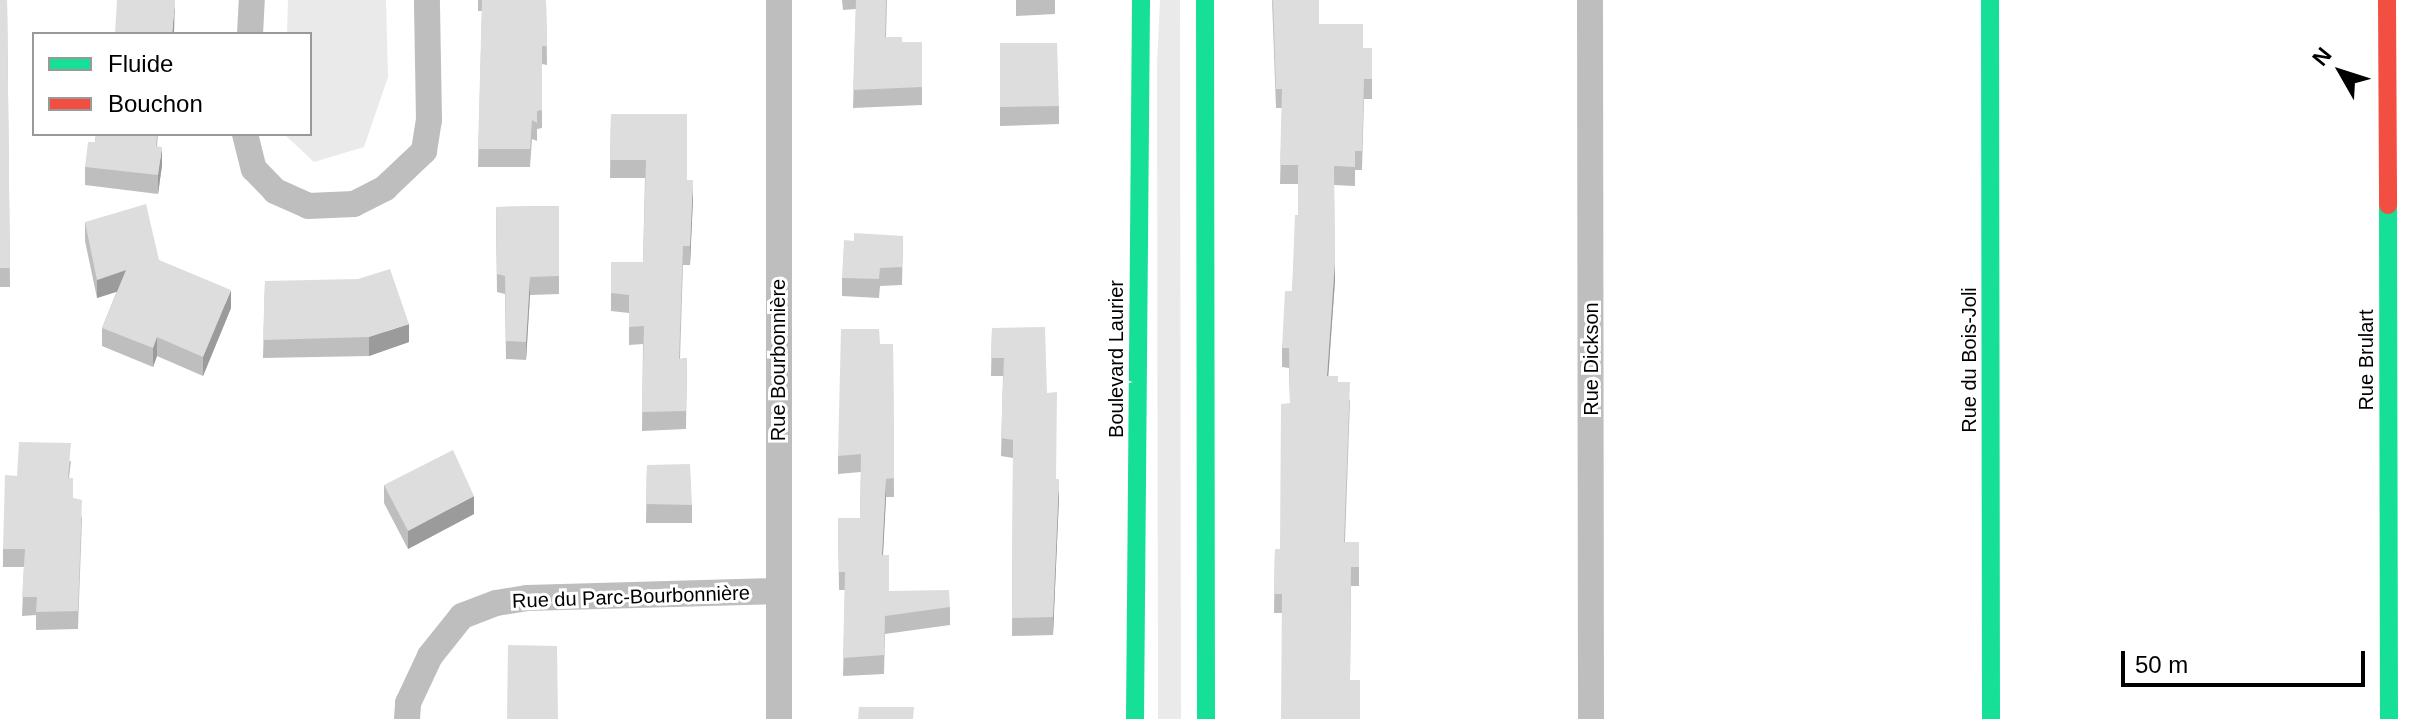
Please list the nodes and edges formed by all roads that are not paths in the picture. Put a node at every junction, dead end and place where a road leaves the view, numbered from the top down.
1 (252, 0) edge
2 (427, 0) edge
3 (779, 0) edge
4 (1141, 0) edge
5 (1205, 0) edge
6 (1590, 0) edge
7 (1990, 0) edge
8 (2387, 0) edge
9 (250, 32) edge
10 (246, 136) edge
11 (777, 591) junction
12 (407, 719) edge
13 (779, 719) edge
14 (1135, 719) edge
15 (1206, 719) edge
16 (1591, 719) edge
17 (1991, 719) edge
18 (2389, 719) edge

1 - 9 street
2 - 10 street
3 - 11 street, Rue Bourbonnière
4 - 14 main road, Boulevard Laurier
5 - 15 main road
6 - 16 street, Rue Dickson
7 - 17 main road, Rue du Bois-Joli
8 - 18 main road, Rue Brulart
11 - 12 street, Rue du Parc-Bourbonnière
11 - 13 street, Rue Bourbonnière

